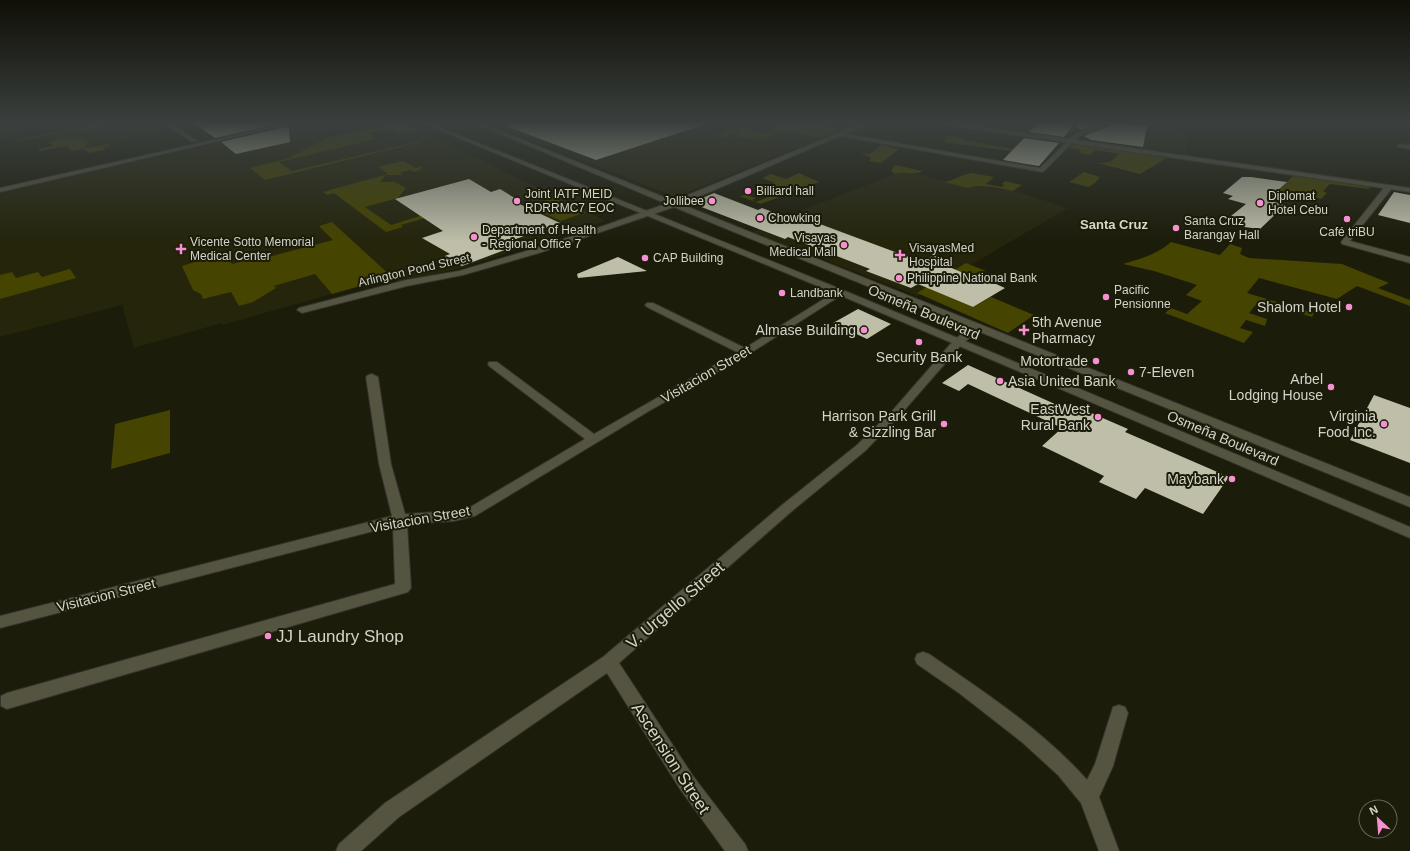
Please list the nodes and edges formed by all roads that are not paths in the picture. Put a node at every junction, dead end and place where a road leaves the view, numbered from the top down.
1 (111, 163) joint
2 (522, 163) edge
3 (574, 163) edge
4 (771, 163) edge
5 (1001, 163) edge
6 (1049, 163) edge
7 (1221, 163) edge
8 (0, 185) edge
9 (1389, 187) junction
10 (0, 190) edge
11 (1410, 190) edge
12 (674, 204) junction
13 (645, 214) junction
14 (1410, 260) edge
15 (840, 292) junction
16 (650, 305) dead end
17 (302, 310) dead end
18 (977, 327) junction
19 (958, 342) junction
20 (745, 352) junction
21 (493, 364) dead end
22 (372, 378) dead end
23 (594, 440) junction
24 (1410, 502) edge
25 (400, 519) junction
26 (1410, 533) edge
27 (0, 622) edge
28 (923, 659) dead end
29 (609, 662) junction
30 (7, 701) dead end
31 (1119, 713) dead end
32 (1089, 797) junction
33 (346, 851) edge
34 (738, 851) edge
35 (1109, 851) edge

1 - 8 street
1 - 10 street
2 - 13 street, Osmeña Boulevard
3 - 12 street, Osmeña Boulevard
4 - 12 street, Arlington Pond Street
5 - 6 street
7 - 9 street
9 - 11 street
9 - 14 street
12 - 13 street, Arlington Pond Street
12 - 18 street, Osmeña Boulevard
13 - 15 street, Osmeña Boulevard
13 - 17 street, Arlington Pond Street
15 - 19 street, Osmeña Boulevard
15 - 20 street, Visitacion Street
16 - 20 street
18 - 19 street, V. Urgello Street
18 - 24 street, Osmeña Boulevard
19 - 26 street, Osmeña Boulevard
19 - 29 street, V. Urgello Street
20 - 23 street, Visitacion Street
21 - 23 street
22 - 25 street
23 - 25 street, Visitacion Street
25 - 27 street, Visitacion Street
25 - 30 street
28 - 32 street
29 - 33 street, V. Urgello Street
29 - 34 street, Ascension Street
31 - 32 street
32 - 35 street

